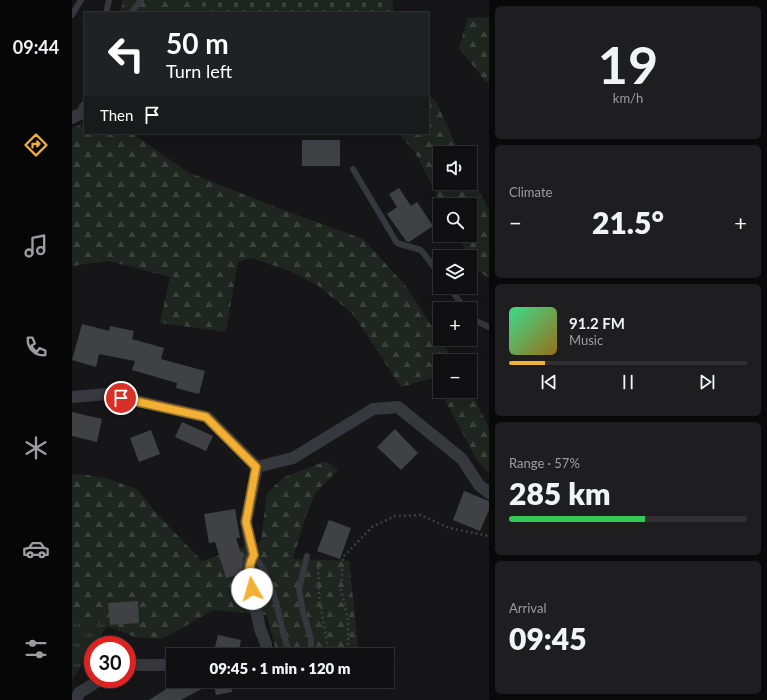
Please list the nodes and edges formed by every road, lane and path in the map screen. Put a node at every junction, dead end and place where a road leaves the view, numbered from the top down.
1 (81, 0) edge
2 (109, 0) edge
3 (141, 0) edge
4 (106, 12) edge
5 (132, 12) edge
6 (72, 15) edge
7 (84, 109) edge
8 (72, 118) edge
9 (353, 169) dead end
10 (433, 266) edge
11 (477, 322) edge
12 (489, 328) edge
13 (72, 397) edge
14 (256, 467) junction
15 (489, 493) edge
16 (489, 536) edge
17 (254, 555) junction
18 (307, 556) joint
19 (266, 648) edge
20 (288, 648) edge
21 (311, 648) edge
22 (328, 648) edge
23 (348, 648) edge
24 (136, 665) edge
25 (166, 665) edge
26 (87, 688) edge
27 (76, 700) edge

1 - 6 lane
2 - 4 lane
3 - 5 lane
7 - 8 street
9 - 10 lane
11 - 12 lane
13 - 14 street
14 - 15 street
14 - 17 street
16 - 23 path
17 - 19 street
17 - 20 lane
18 - 21 lane
18 - 22 path
24 - 25 street
26 - 27 street

